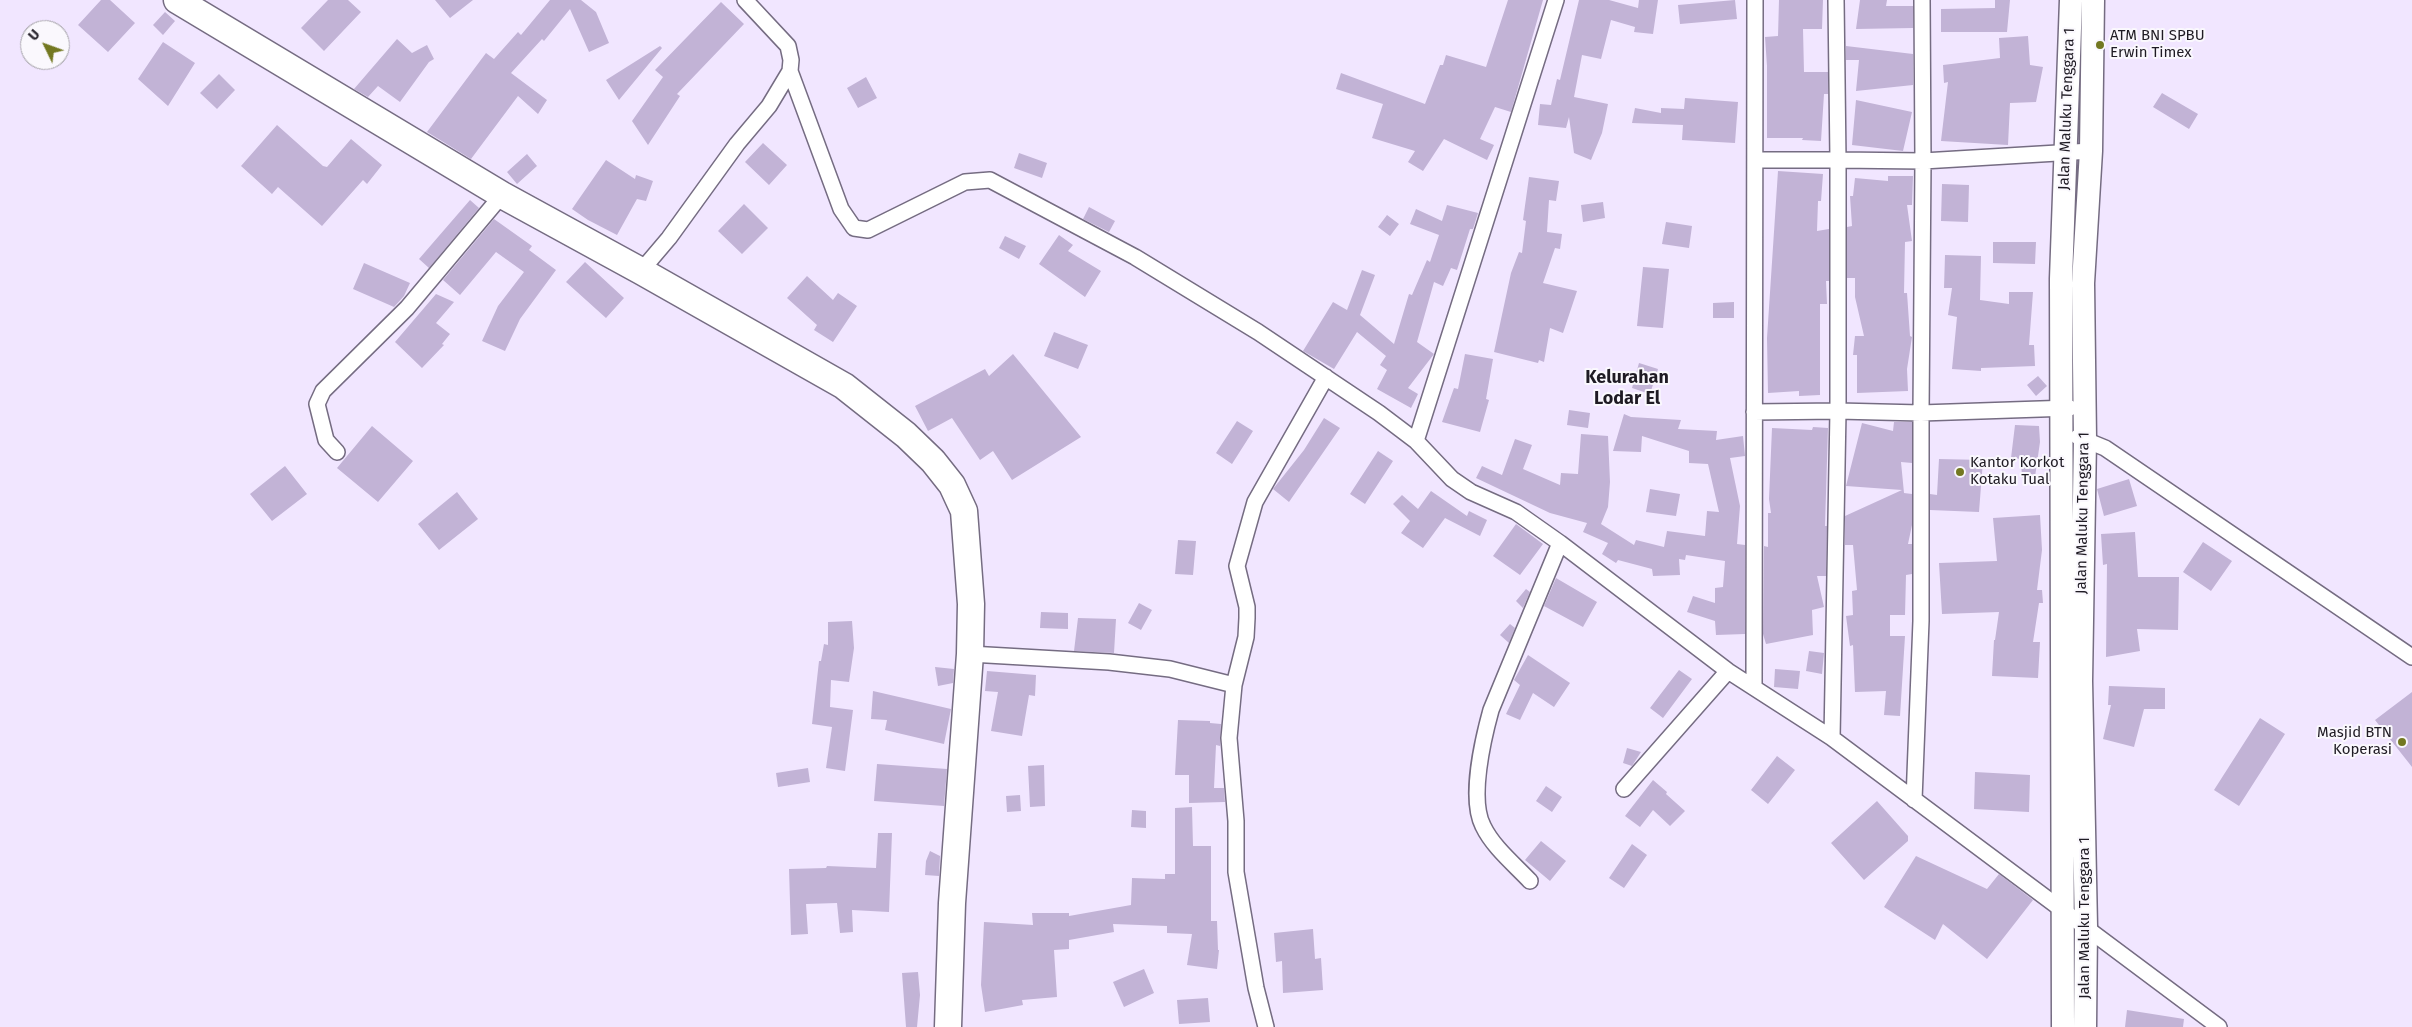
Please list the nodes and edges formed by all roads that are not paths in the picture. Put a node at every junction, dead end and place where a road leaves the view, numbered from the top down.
1 (177, 0) edge
2 (745, 0) edge
3 (1556, 0) edge
4 (1755, 0) edge
5 (1836, 0) edge
6 (1922, 0) edge
7 (2071, 0) edge
8 (2093, 0) edge
9 (790, 70) junction
10 (2091, 151) junction
11 (2064, 153) junction
12 (1755, 160) junction
13 (1838, 160) junction
14 (1923, 161) junction
15 (502, 195) junction
16 (641, 271) junction
17 (1326, 377) junction
18 (2061, 407) junction
19 (2083, 409) junction
20 (1838, 411) junction
21 (1754, 412) junction
22 (1921, 413) junction
23 (2062, 432) junction
24 (2085, 439) junction
25 (1416, 441) junction
26 (337, 452) dead end
27 (1560, 543) junction
28 (970, 654) junction
29 (2412, 657) edge
30 (1728, 671) junction
31 (1234, 685) junction
32 (1754, 687) junction
33 (1832, 738) junction
34 (1624, 789) dead end
35 (1914, 800) junction
36 (1530, 881) dead end
37 (2062, 909) junction
38 (2086, 927) junction
39 (948, 1027) edge
40 (1266, 1027) edge
41 (2063, 1027) edge
42 (2085, 1027) edge
43 (2219, 1027) edge

1 - 15 highway
2 - 9 street
3 - 25 street
4 - 12 street
5 - 13 street
6 - 14 street
7 - 11 main road, Jalan Maluku Tenggara 1
8 - 10 main road, Jalan Maluku Tenggara 1
9 - 16 street
9 - 17 street
10 - 11 street
10 - 19 main road, Jalan Maluku Tenggara 1
11 - 14 street
11 - 18 main road, Jalan Maluku Tenggara 1
12 - 13 street
12 - 21 street
13 - 14 street
13 - 20 street
14 - 22 street
15 - 16 highway
15 - 26 street
16 - 28 highway
17 - 25 street
17 - 31 street
18 - 19 street
18 - 22 street
18 - 23 main road, Jalan Maluku Tenggara 1
19 - 24 main road, Jalan Maluku Tenggara 1
20 - 21 street
20 - 22 street
20 - 33 street
21 - 32 street
22 - 35 street
23 - 24 street
23 - 37 main road, Jalan Maluku Tenggara 1
24 - 29 street
24 - 38 main road, Jalan Maluku Tenggara 1
25 - 27 street
27 - 30 street
27 - 36 street
28 - 31 street
28 - 39 highway
30 - 32 street
30 - 34 street
31 - 40 street
32 - 33 street
33 - 35 street
35 - 37 street
37 - 38 street
37 - 41 main road, Jalan Maluku Tenggara 1
38 - 42 main road, Jalan Maluku Tenggara 1
38 - 43 street

